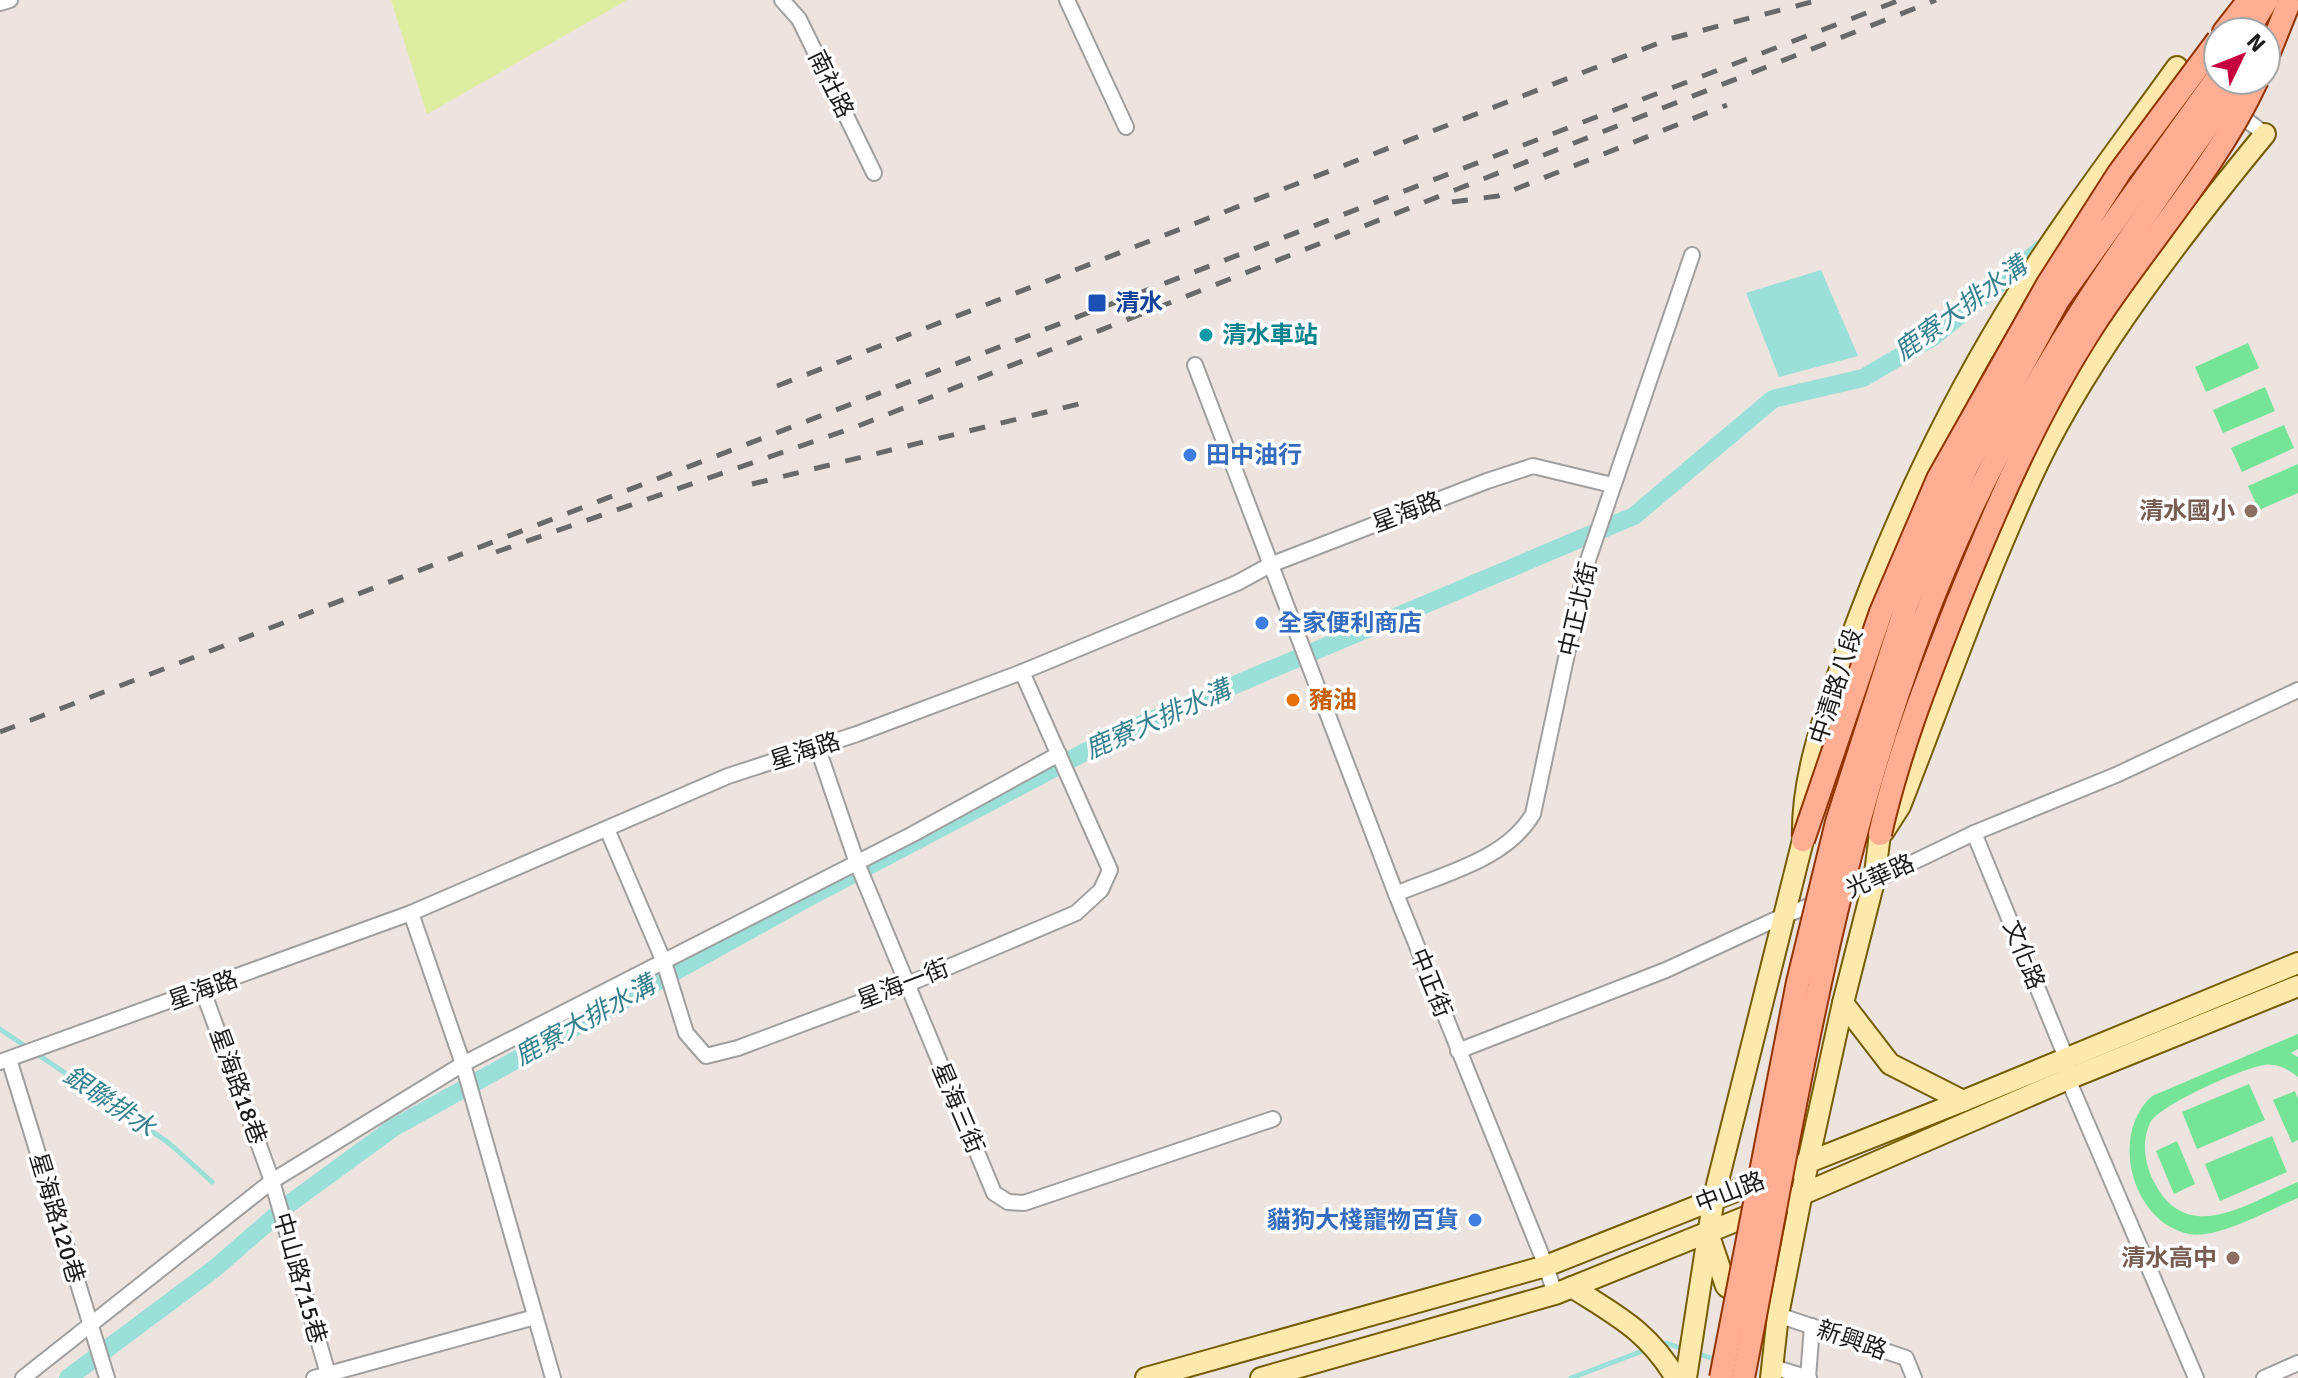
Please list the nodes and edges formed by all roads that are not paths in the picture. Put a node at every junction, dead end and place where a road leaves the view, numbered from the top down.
1 (10, 0) edge
2 (782, 0) edge
3 (1067, 0) edge
4 (2249, 0) edge
5 (2282, 2) edge
6 (0, 3) edge
7 (2236, 16) edge
8 (2266, 16) edge
9 (2202, 62) edge
10 (2177, 67) joint
11 (2204, 96) edge
12 (2229, 96) edge
13 (2250, 96) edge
14 (1126, 127) dead end
15 (2265, 134) joint
16 (874, 173) dead end
17 (1692, 255) dead end
18 (1195, 365) dead end
19 (1612, 485) junction
20 (1270, 565) junction
21 (1022, 672) junction
22 (2298, 690) edge
23 (817, 746) junction
24 (1059, 754) junction
25 (607, 829) junction
26 (1974, 833) junction
27 (1880, 836) junction
28 (1803, 840) junction
29 (857, 863) junction
30 (1874, 881) junction
31 (1396, 894) junction
32 (411, 913) junction
33 (1783, 916) junction
34 (664, 962) junction
35 (2298, 963) edge
36 (906, 985) junction
37 (2298, 986) edge
38 (203, 991) junction
39 (1843, 1003) junction
40 (1458, 1051) junction
41 (4, 1060) edge
42 (463, 1064) junction
43 (2068, 1069) junction
44 (1963, 1101) junction
45 (1273, 1119) dead end
46 (1808, 1162) junction
47 (272, 1181) junction
48 (1805, 1193) junction
49 (1714, 1197) junction
50 (1707, 1232) junction
51 (1546, 1266) junction
52 (1563, 1290) junction
53 (1778, 1315) junction
54 (535, 1317) junction
55 (89, 1324) junction
56 (1812, 1326) junction
57 (2298, 1363) edge
58 (1772, 1372) edge
59 (321, 1376) edge
60 (23, 1378) edge
61 (107, 1378) edge
62 (553, 1378) edge
63 (1146, 1378) edge
64 (1261, 1378) edge
65 (1676, 1378) edge
66 (1686, 1378) edge
67 (1721, 1378) edge
68 (1743, 1378) edge
69 (1808, 1378) edge
70 (1914, 1378) edge
71 (2196, 1378) edge
72 (2264, 1378) edge

1 - 6 street
2 - 16 street, 南社路
3 - 14 street
4 - 7 main road
5 - 8 main road
9 - 28 main road, bridge
10 - 15 street
10 - 28 street, 中清路八段
11 - 67 main road, bridge
12 - 68 main road, bridge
13 - 27 main road, bridge
15 - 27 street
17 - 19 street, 中正北街
18 - 20 street
19 - 20 street, 星海路
19 - 31 street, 中正北街
20 - 21 street, 星海路
20 - 31 street, 中正街
21 - 23 street, 星海路
21 - 24 street, 星海一街
22 - 26 street, 光華路
23 - 25 street, 星海路
23 - 29 street, 星海三街
24 - 29 street
24 - 36 street, 星海一街
25 - 32 street, 星海路
25 - 34 street, 星海一街
26 - 30 street, 光華路
26 - 43 street, 文化路
27 - 30 street
28 - 33 street, 中清路八段
29 - 34 street
29 - 36 street, 星海三街
30 - 33 street, 光華路
30 - 39 street
31 - 40 street, 中正街
32 - 38 street, 星海路
32 - 42 street
33 - 40 street, 光華路
33 - 49 street, 中清路八段
34 - 36 street, 星海一街
34 - 42 street
35 - 43 street, 中山路
36 - 45 street, 星海三街
37 - 43 street, 中山路
38 - 41 street, 星海路
38 - 47 street, 星海路18巷
39 - 44 street
39 - 46 street
40 - 51 street, 中正街
41 - 55 street, 星海路120巷
42 - 47 street
42 - 54 street
43 - 44 street, 中山路
43 - 48 street, 中山路
43 - 71 street, 文化路
44 - 46 street, 中山路
46 - 48 street
46 - 49 street, 中山路
47 - 55 street
47 - 59 street, 中山路715巷
48 - 50 street, 中山路
48 - 53 street
49 - 50 street, 中清路八段
49 - 51 street, 中山路
50 - 52 street, 中山路
50 - 53 street
50 - 66 street, 中清路八段
51 - 52 street, 中正街
51 - 63 street, 中山路
52 - 64 street, 中山路
52 - 65 street
53 - 56 street, 新興路
53 - 58 street
54 - 59 street
54 - 62 street
55 - 60 street
55 - 61 street, 星海路120巷
56 - 69 street
56 - 70 street, 新興路
57 - 72 street
58 - 69 street

